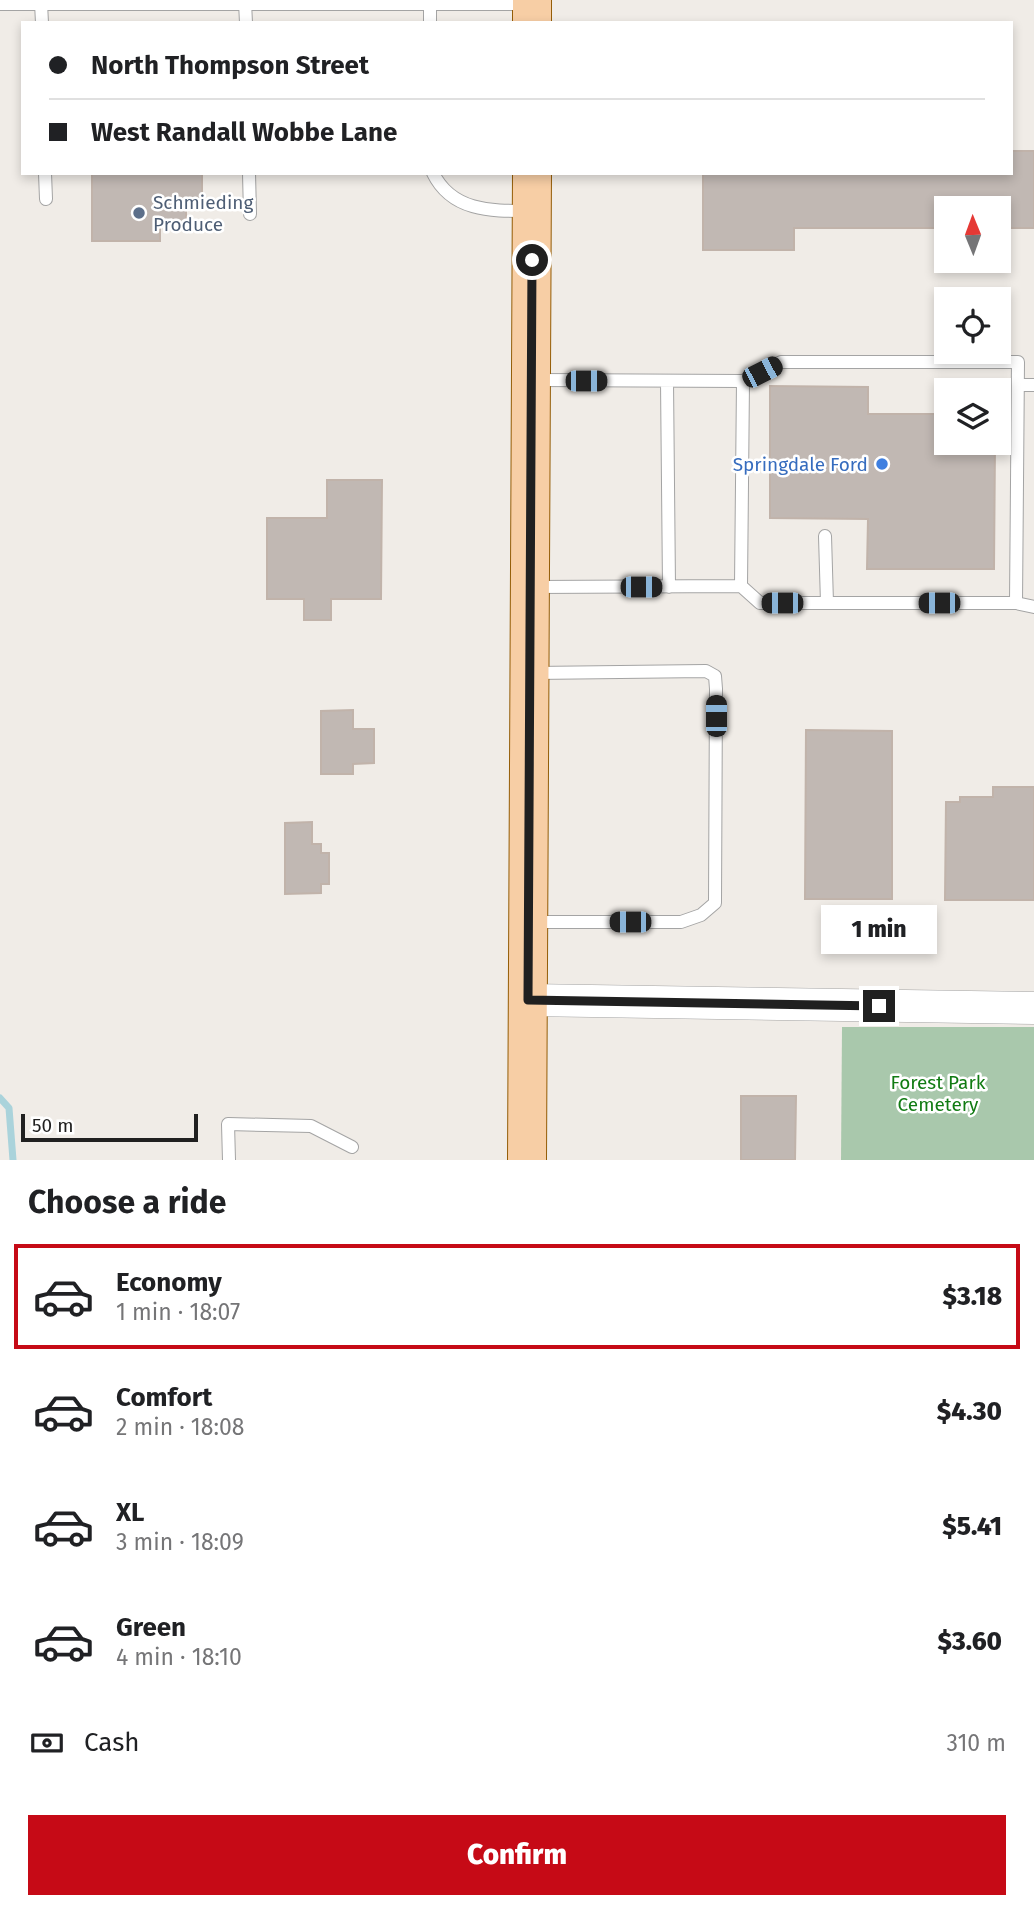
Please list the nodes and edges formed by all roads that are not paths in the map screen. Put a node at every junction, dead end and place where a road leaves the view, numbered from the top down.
1 (245, 2) junction
2 (41, 3) junction
3 (0, 4) edge
4 (430, 4) junction
5 (532, 9) edge
6 (42, 21) edge
7 (246, 21) edge
8 (430, 21) edge
9 (45, 175) edge
10 (249, 175) edge
11 (434, 175) edge
12 (532, 175) edge
13 (46, 199) dead end
14 (533, 211) junction
15 (250, 214) dead end
16 (532, 380) junction
17 (667, 381) junction
18 (743, 381) junction
19 (1018, 385) junction
20 (1034, 385) edge
21 (825, 536) dead end
22 (741, 586) junction
23 (530, 587) junction
24 (669, 587) junction
25 (827, 603) junction
26 (1016, 603) junction
27 (1034, 607) edge
28 (530, 674) junction
29 (529, 922) junction
30 (528, 1000) junction
31 (1034, 1008) edge
32 (352, 1147) dead end
33 (229, 1160) edge
34 (527, 1160) edge

1 - 2 lane
1 - 4 lane
1 - 7 lane
2 - 3 lane
2 - 6 lane
4 - 5 lane
4 - 8 lane
9 - 13 lane
10 - 15 lane
11 - 14 lane
12 - 14 main road
14 - 16 main road
16 - 17 lane
16 - 23 main road
17 - 18 lane
17 - 24 lane
18 - 19 lane
18 - 22 lane
19 - 20 lane
19 - 26 lane
21 - 25 lane
22 - 24 lane
22 - 25 lane
23 - 24 lane
23 - 28 main road
25 - 26 lane
26 - 27 lane
28 - 29 main road
28 - 29 lane
29 - 30 main road
30 - 31 street
30 - 34 main road
32 - 33 lane

